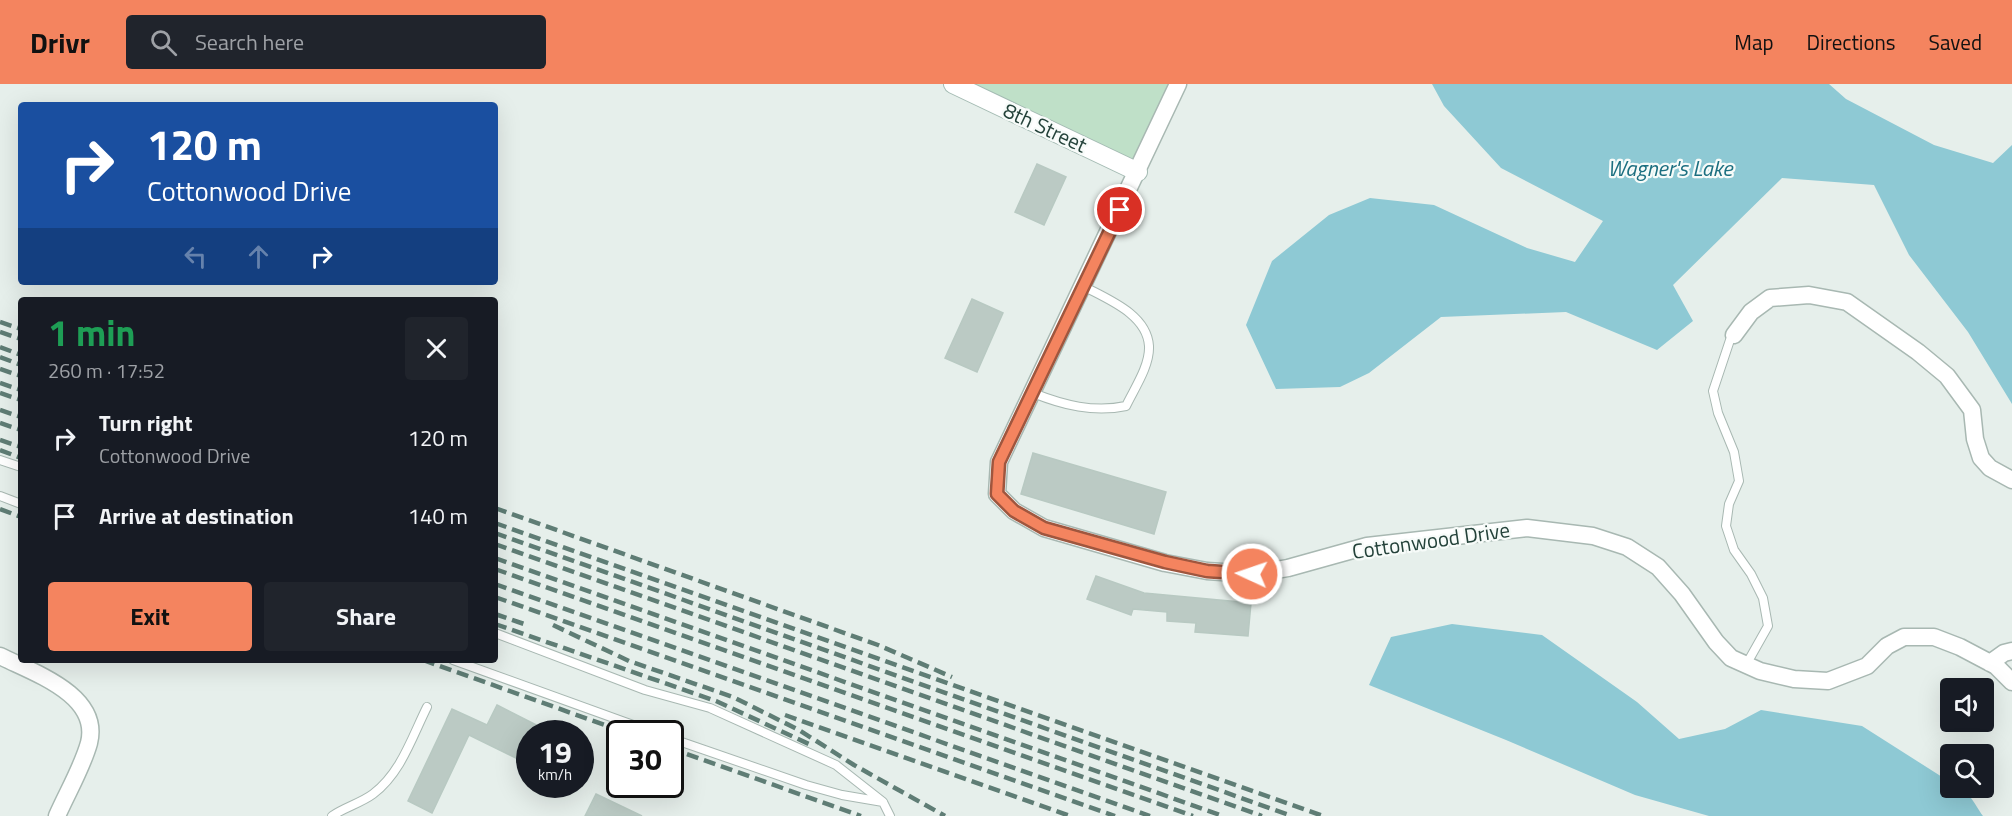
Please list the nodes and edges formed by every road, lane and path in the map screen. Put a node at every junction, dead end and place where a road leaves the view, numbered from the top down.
1 (953, 84) edge
2 (1178, 84) edge
3 (1138, 172) junction
4 (1083, 286) junction
5 (1734, 335) joint
6 (1033, 393) junction
7 (0, 460) edge
8 (18, 467) edge
9 (2012, 480) edge
10 (0, 496) edge
11 (18, 503) edge
12 (498, 634) edge
13 (2012, 651) edge
14 (0, 656) edge
15 (461, 663) edge
16 (1990, 663) junction
17 (1746, 665) junction
18 (2012, 682) edge
19 (427, 707) dead end
20 (619, 720) edge
21 (684, 743) edge
22 (883, 802) junction
23 (57, 816) edge
24 (332, 816) edge
25 (890, 816) edge

1 - 3 street, 8th Street
2 - 3 street, Cottonwood Drive
3 - 4 street, Cottonwood Drive
4 - 6 street, Cottonwood Drive
4 - 6 lane
5 - 9 street
5 - 17 lane
6 - 17 street, Cottonwood Drive
7 - 8 lane
10 - 11 lane
12 - 22 lane
13 - 16 street
14 - 23 street
15 - 20 lane
16 - 17 street, Cottonwood Drive
16 - 18 street, Cottonwood Drive
19 - 24 lane
21 - 22 lane
22 - 25 lane

